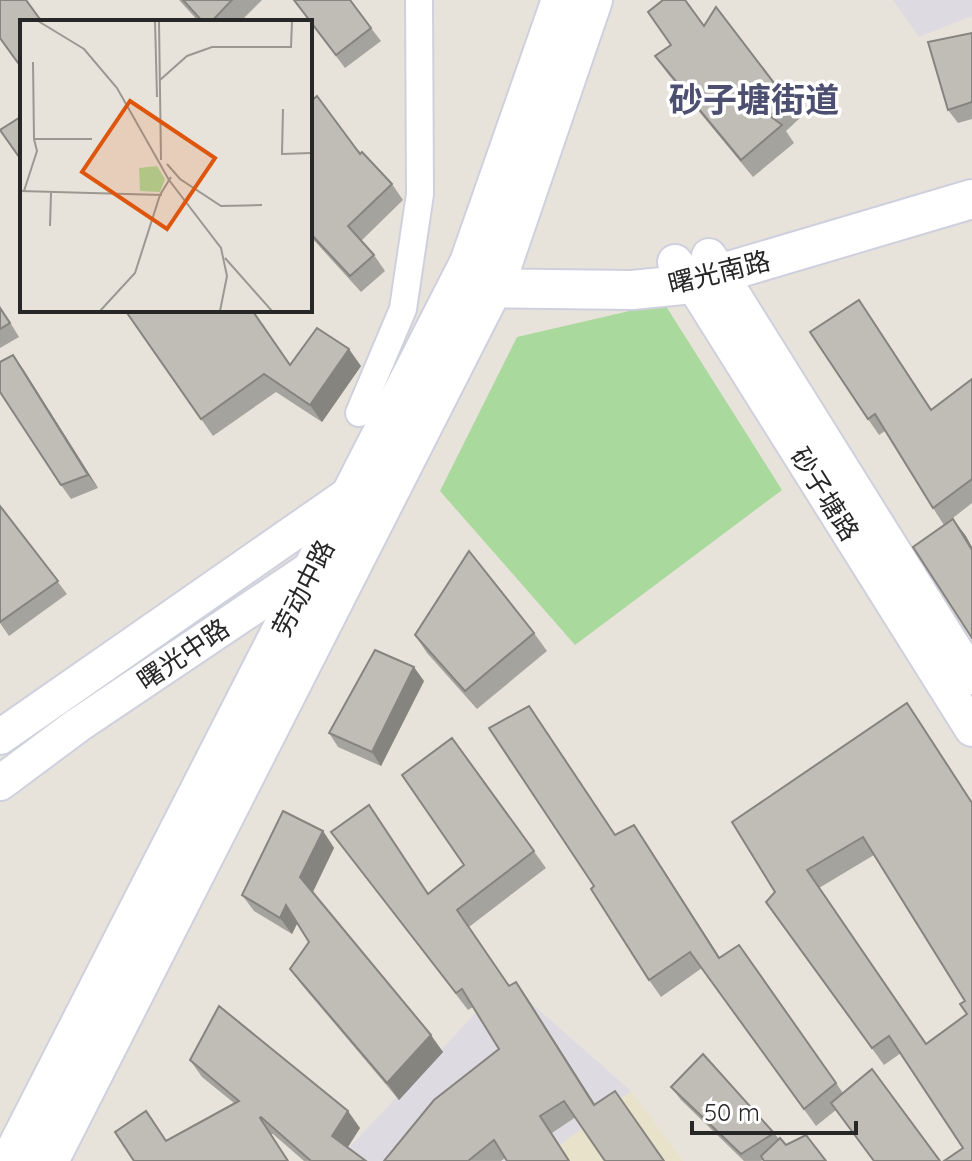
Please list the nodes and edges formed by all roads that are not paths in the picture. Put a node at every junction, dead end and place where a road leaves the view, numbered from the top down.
1 (419, 0) edge
2 (561, 0) edge
3 (593, 0) edge
4 (972, 178) edge
5 (972, 199) edge
6 (699, 269) junction
7 (480, 276) junction
8 (359, 413) dead end
9 (352, 492) junction
10 (370, 531) junction
11 (315, 566) junction
12 (972, 677) edge
13 (972, 729) edge
14 (0, 737) edge
15 (0, 783) edge
16 (10, 1161) edge
17 (49, 1161) edge

1 - 8 street
2 - 7 main road, 劳动中路
3 - 7 main road, 劳动中路
4 - 6 main road, 曙光南路
5 - 6 main road, 曙光南路
6 - 7 main road, 曙光南路
6 - 12 street, 砂子塘路
6 - 13 street, 砂子塘路
7 - 9 main road, 劳动中路
7 - 10 main road, 劳动中路
9 - 11 main road, 劳动中路
9 - 14 street, 曙光中路
10 - 11 street, 曙光中路
10 - 17 main road, 劳动中路
11 - 15 street, 曙光中路
11 - 16 main road, 劳动中路

